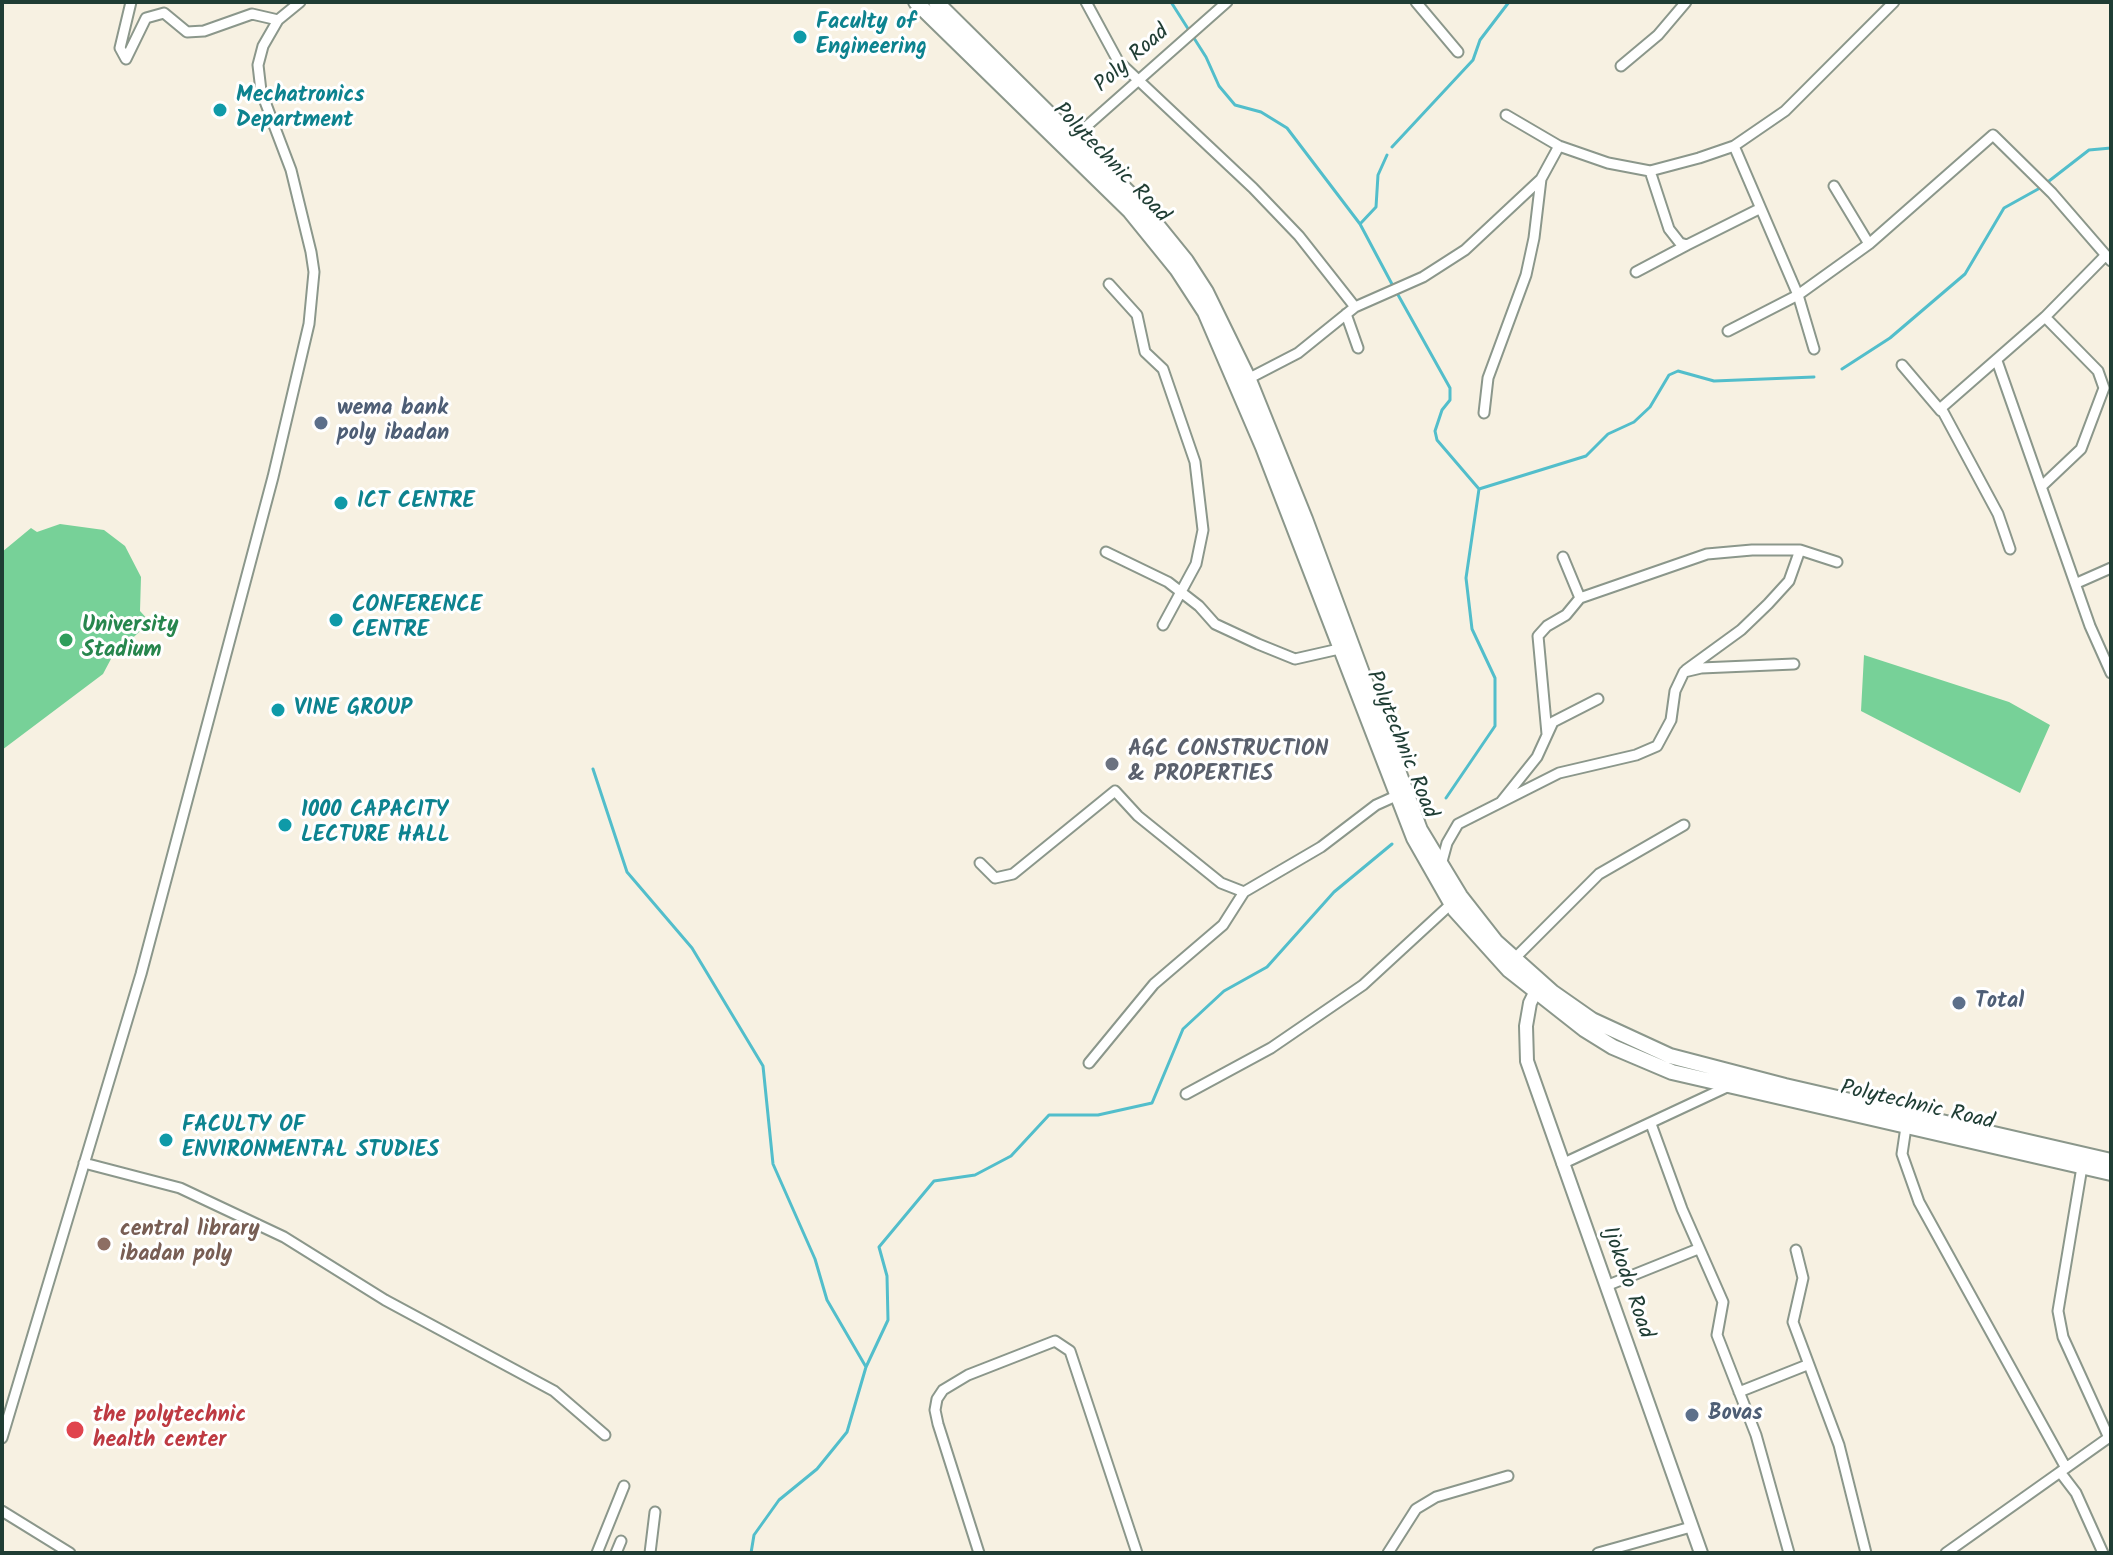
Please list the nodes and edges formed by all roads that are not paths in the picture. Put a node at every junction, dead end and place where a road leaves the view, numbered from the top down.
1 (131, 2) edge
2 (300, 2) edge
3 (916, 2) edge
4 (1086, 2) edge
5 (1227, 2) edge
6 (1416, 2) edge
7 (1686, 2) edge
8 (1894, 2) edge
9 (935, 8) edge
10 (278, 20) junction
11 (1458, 52) dead end
12 (1621, 66) dead end
13 (1136, 80) junction
14 (1506, 115) dead end
15 (1068, 143) junction
16 (1559, 146) junction
17 (1734, 146) junction
18 (1650, 171) junction
19 (1541, 179) junction
20 (1834, 186) dead end
21 (1759, 209) junction
22 (1869, 244) junction
23 (1687, 245) junction
24 (2108, 258) edge
25 (1636, 272) dead end
26 (1109, 284) dead end
27 (1798, 295) junction
28 (1355, 307) junction
29 (1346, 314) junction
30 (2045, 317) junction
31 (1728, 331) dead end
32 (1358, 348) dead end
33 (1814, 349) dead end
34 (1997, 361) junction
35 (1902, 365) dead end
36 (1243, 382) junction
37 (1941, 411) junction
38 (1484, 413) dead end
39 (2043, 485) junction
40 (2010, 549) dead end
41 (1800, 550) junction
42 (1106, 552) dead end
43 (1563, 557) dead end
44 (1837, 562) dead end
45 (2111, 568) edge
46 (2077, 583) junction
47 (1183, 593) junction
48 (1580, 598) junction
49 (1163, 625) dead end
50 (1339, 649) junction
51 (1794, 664) dead end
52 (1684, 672) junction
53 (2111, 673) edge
54 (1598, 699) dead end
55 (1547, 734) junction
56 (1396, 796) junction
57 (1498, 804) junction
58 (1684, 825) dead end
59 (980, 863) dead end
60 (1441, 865) junction
61 (1244, 892) junction
62 (1451, 904) junction
63 (1514, 959) junction
64 (1543, 992) junction
65 (1089, 1063) dead end
66 (1729, 1086) junction
67 (1186, 1094) dead end
68 (1651, 1124) junction
69 (1906, 1127) junction
70 (2111, 1161) edge
71 (84, 1163) junction
72 (1562, 1164) junction
73 (2082, 1167) junction
74 (2111, 1173) edge
75 (1698, 1249) junction
76 (1796, 1250) dead end
77 (1606, 1286) junction
78 (1807, 1365) junction
79 (1739, 1392) junction
80 (605, 1435) dead end
81 (2110, 1437) edge
82 (2, 1438) edge
83 (2063, 1470) junction
84 (1508, 1476) dead end
85 (624, 1486) dead end
86 (2, 1511) edge
87 (655, 1512) dead end
88 (1691, 1527) junction
89 (621, 1541) dead end
90 (70, 1553) edge
91 (597, 1553) edge
92 (616, 1553) edge
93 (650, 1553) edge
94 (979, 1553) edge
95 (1137, 1553) edge
96 (1388, 1553) edge
97 (1598, 1553) edge
98 (1701, 1553) edge
99 (1789, 1553) edge
100 (1866, 1553) edge
101 (1946, 1553) edge
102 (2103, 1553) edge

1 - 10 street
2 - 10 street
3 - 9 main road, Polytechnic Road
4 - 13 street
5 - 13 street, Poly Road
6 - 11 street
7 - 12 street
8 - 17 street
9 - 15 main road, Polytechnic Road
10 - 71 street
13 - 15 street, Poly Road
13 - 28 street
14 - 16 street
15 - 36 main road, Polytechnic Road
16 - 18 street
16 - 19 street
17 - 18 street
17 - 21 street
18 - 23 street
19 - 28 street
19 - 38 street
20 - 22 street
21 - 23 street
21 - 27 street
22 - 24 street
22 - 27 street
23 - 25 street
24 - 30 street
26 - 47 street
27 - 31 street
27 - 33 street
28 - 29 street
29 - 32 street
29 - 36 street
30 - 34 street
30 - 39 street
34 - 37 street
34 - 39 street
35 - 37 street
36 - 50 main road, Polytechnic Road
36 - 60 main road, Polytechnic Road
37 - 40 street
39 - 46 street
41 - 44 street
41 - 48 street
41 - 52 street
42 - 47 street
43 - 48 street
45 - 46 street
46 - 53 street
47 - 49 street
47 - 50 street
48 - 55 street
50 - 56 main road, Polytechnic Road
51 - 52 street
52 - 57 street
54 - 55 street
55 - 57 street
56 - 61 street
56 - 62 main road, Polytechnic Road
57 - 60 street
58 - 63 street
59 - 61 street
60 - 63 main road, Polytechnic Road
61 - 65 street
62 - 64 main road, Polytechnic Road
62 - 67 street
63 - 64 main road, Polytechnic Road
64 - 66 main road, Polytechnic Road
64 - 70 main road, Polytechnic Road
64 - 72 main road, Ijokodo Road
66 - 68 street
66 - 69 main road, Polytechnic Road
68 - 72 street
68 - 75 street
69 - 73 main road, Polytechnic Road
69 - 83 street
71 - 80 street
71 - 82 street
72 - 77 main road, Ijokodo Road
73 - 74 main road, Polytechnic Road
73 - 81 street
75 - 77 street
75 - 79 street
76 - 78 street
77 - 88 main road, Ijokodo Road
78 - 79 street
78 - 100 street
79 - 99 street
81 - 83 street
83 - 101 street
83 - 102 street
84 - 96 street
85 - 91 street
86 - 90 street
87 - 93 street
88 - 97 street
88 - 98 main road, Ijokodo Road
89 - 92 street
94 - 95 street

